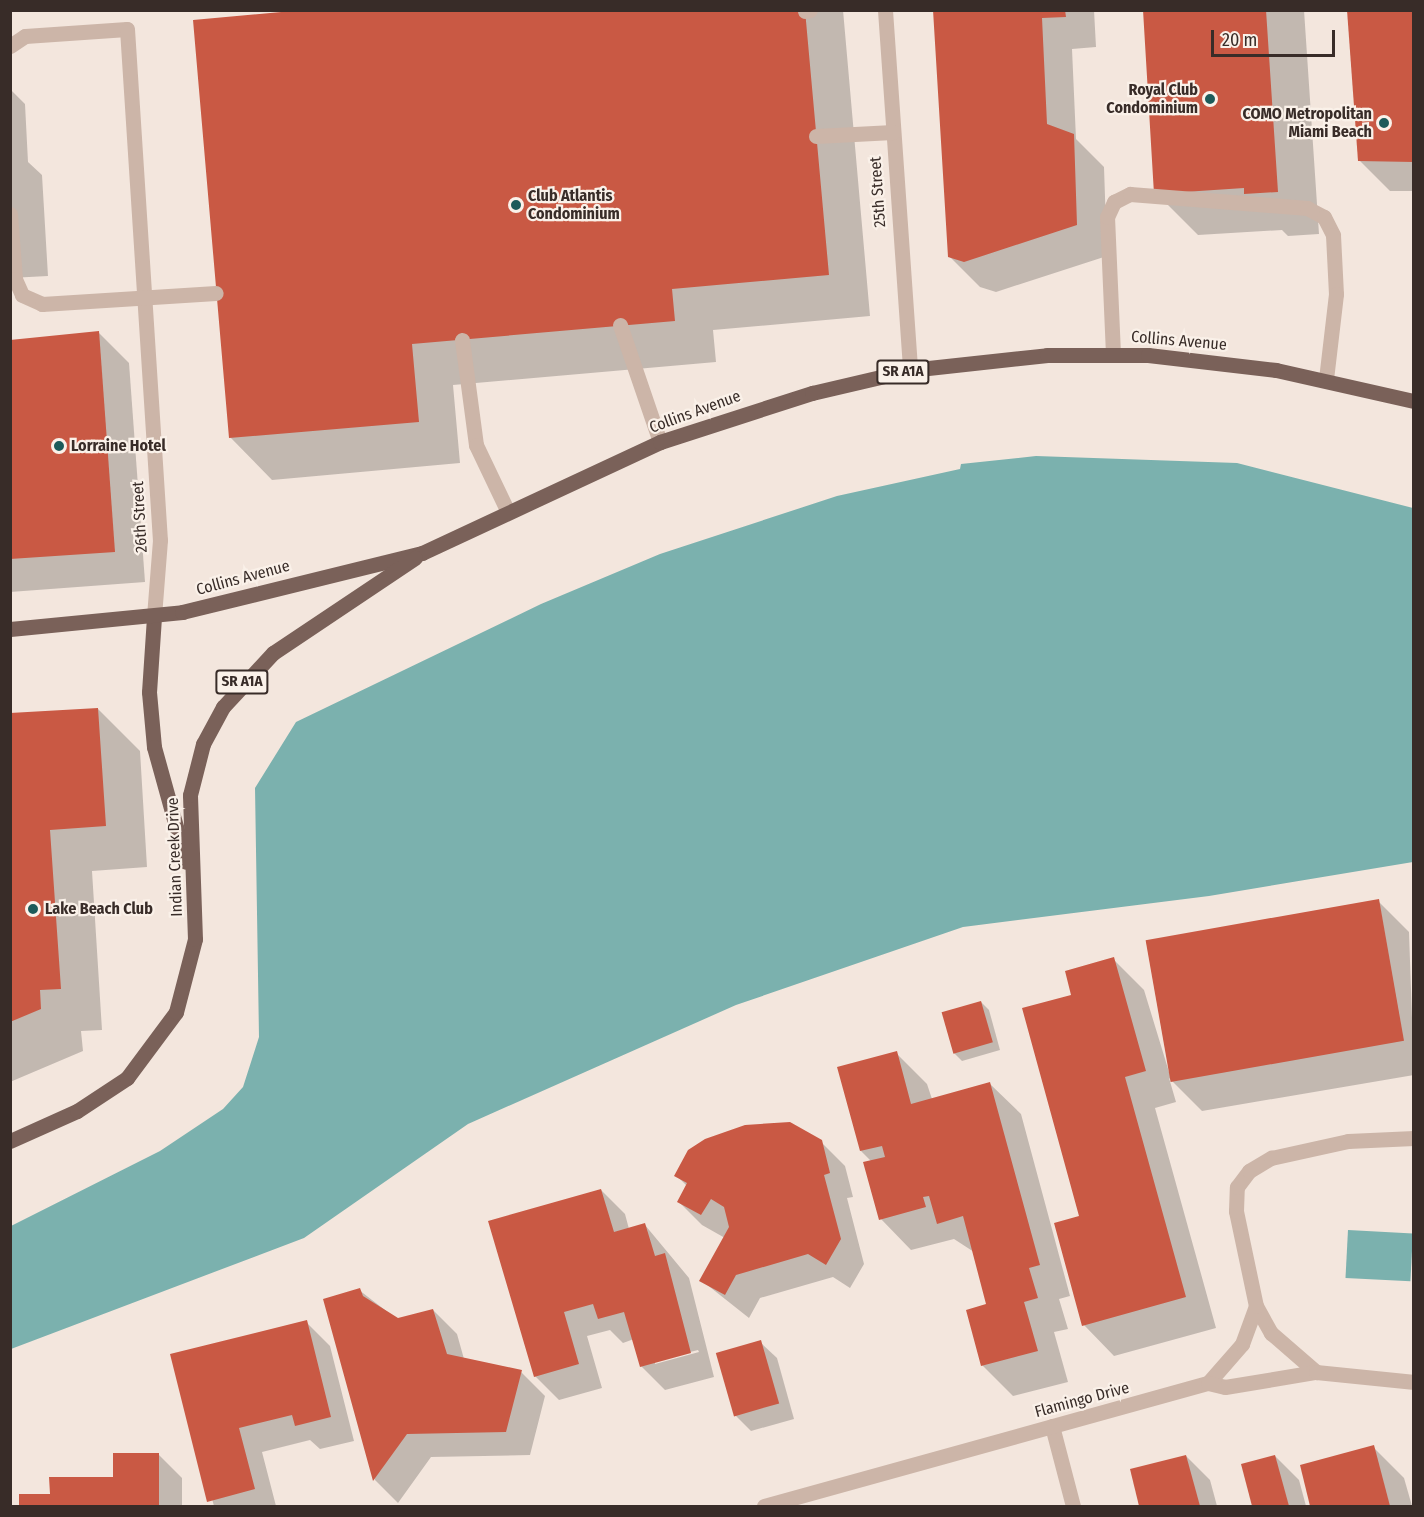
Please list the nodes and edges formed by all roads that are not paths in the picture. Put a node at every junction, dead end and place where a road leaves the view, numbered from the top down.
1 (810, 10) edge
2 (885, 10) edge
3 (805, 11) edge
4 (10, 46) edge
5 (892, 132) junction
6 (816, 136) dead end
7 (10, 214) edge
8 (12, 253) edge
9 (216, 294) dead end
10 (144, 300) junction
11 (620, 325) dead end
12 (462, 340) dead end
13 (1113, 354) junction
14 (910, 370) junction
15 (1326, 379) junction
16 (1413, 401) edge
17 (660, 442) junction
18 (508, 512) junction
19 (423, 553) junction
20 (154, 617) junction
21 (10, 629) edge
22 (194, 891) junction
23 (1413, 1138) edge
24 (10, 1141) edge
25 (1256, 1306) junction
26 (1316, 1372) junction
27 (1413, 1382) edge
28 (1208, 1383) junction
29 (1052, 1426) junction
30 (764, 1506) edge
31 (1073, 1506) edge

1 - 3 street
2 - 5 street, 25th Street
4 - 10 street, 26th Street
5 - 6 street
5 - 14 street, 25th Street
7 - 8 street
8 - 10 street
9 - 10 street
10 - 20 street, 26th Street
11 - 17 street
12 - 18 street
13 - 14 main road, Collins Avenue / SR A1A
13 - 15 main road, Collins Avenue / SR A1A
13 - 15 street
14 - 17 main road, Collins Avenue / SR A1A
15 - 16 main road, Collins Avenue / SR A1A
17 - 18 main road, Collins Avenue / SR A1A
18 - 19 main road, Collins Avenue / SR A1A
19 - 20 main road, Collins Avenue / SR A1A
19 - 22 main road, Indian Creek Drive / SR A1A
20 - 21 main road, Collins Avenue / SR A1A
20 - 22 main road, 26th Street
22 - 24 main road, Indian Creek Drive / SR A1A
23 - 25 street
25 - 26 street
25 - 28 street
26 - 27 street, Flamingo Drive
26 - 28 street, Flamingo Drive
28 - 29 street, Flamingo Drive
29 - 30 street, Flamingo Drive
29 - 31 street

